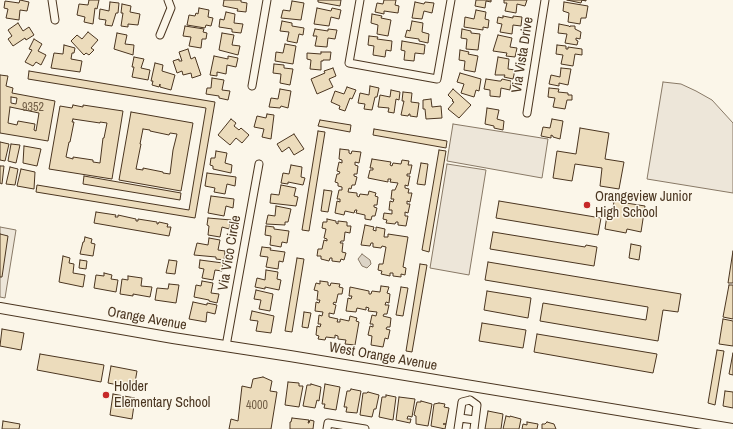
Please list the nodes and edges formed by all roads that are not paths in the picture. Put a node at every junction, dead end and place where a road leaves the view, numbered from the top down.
1 (52, 0) edge
2 (168, 0) edge
3 (267, 0) edge
4 (360, 0) edge
5 (451, 0) edge
6 (545, 0) edge
7 (55, 20) dead end
8 (160, 35) dead end
9 (252, 86) dead end
10 (527, 113) dead end
11 (259, 164) dead end
12 (0, 308) edge
13 (226, 346) junction
14 (290, 356) joint
15 (472, 386) junction
16 (470, 400) junction
17 (460, 418) junction
18 (476, 420) junction
19 (327, 426) edge
20 (365, 429) edge
21 (458, 429) edge
22 (474, 429) edge
23 (733, 429) edge

1 - 7 street
2 - 8 street
3 - 9 street
4 - 5 street
6 - 10 street, Via Vista Drive
11 - 13 street, Via Vico Circle
12 - 13 main road, Orange Avenue
13 - 14 main road, Orange Avenue
14 - 15 main road, West Orange Avenue
15 - 16 street
15 - 23 main road
16 - 17 street
16 - 18 street
17 - 18 street
17 - 21 street
18 - 22 street
19 - 20 street

